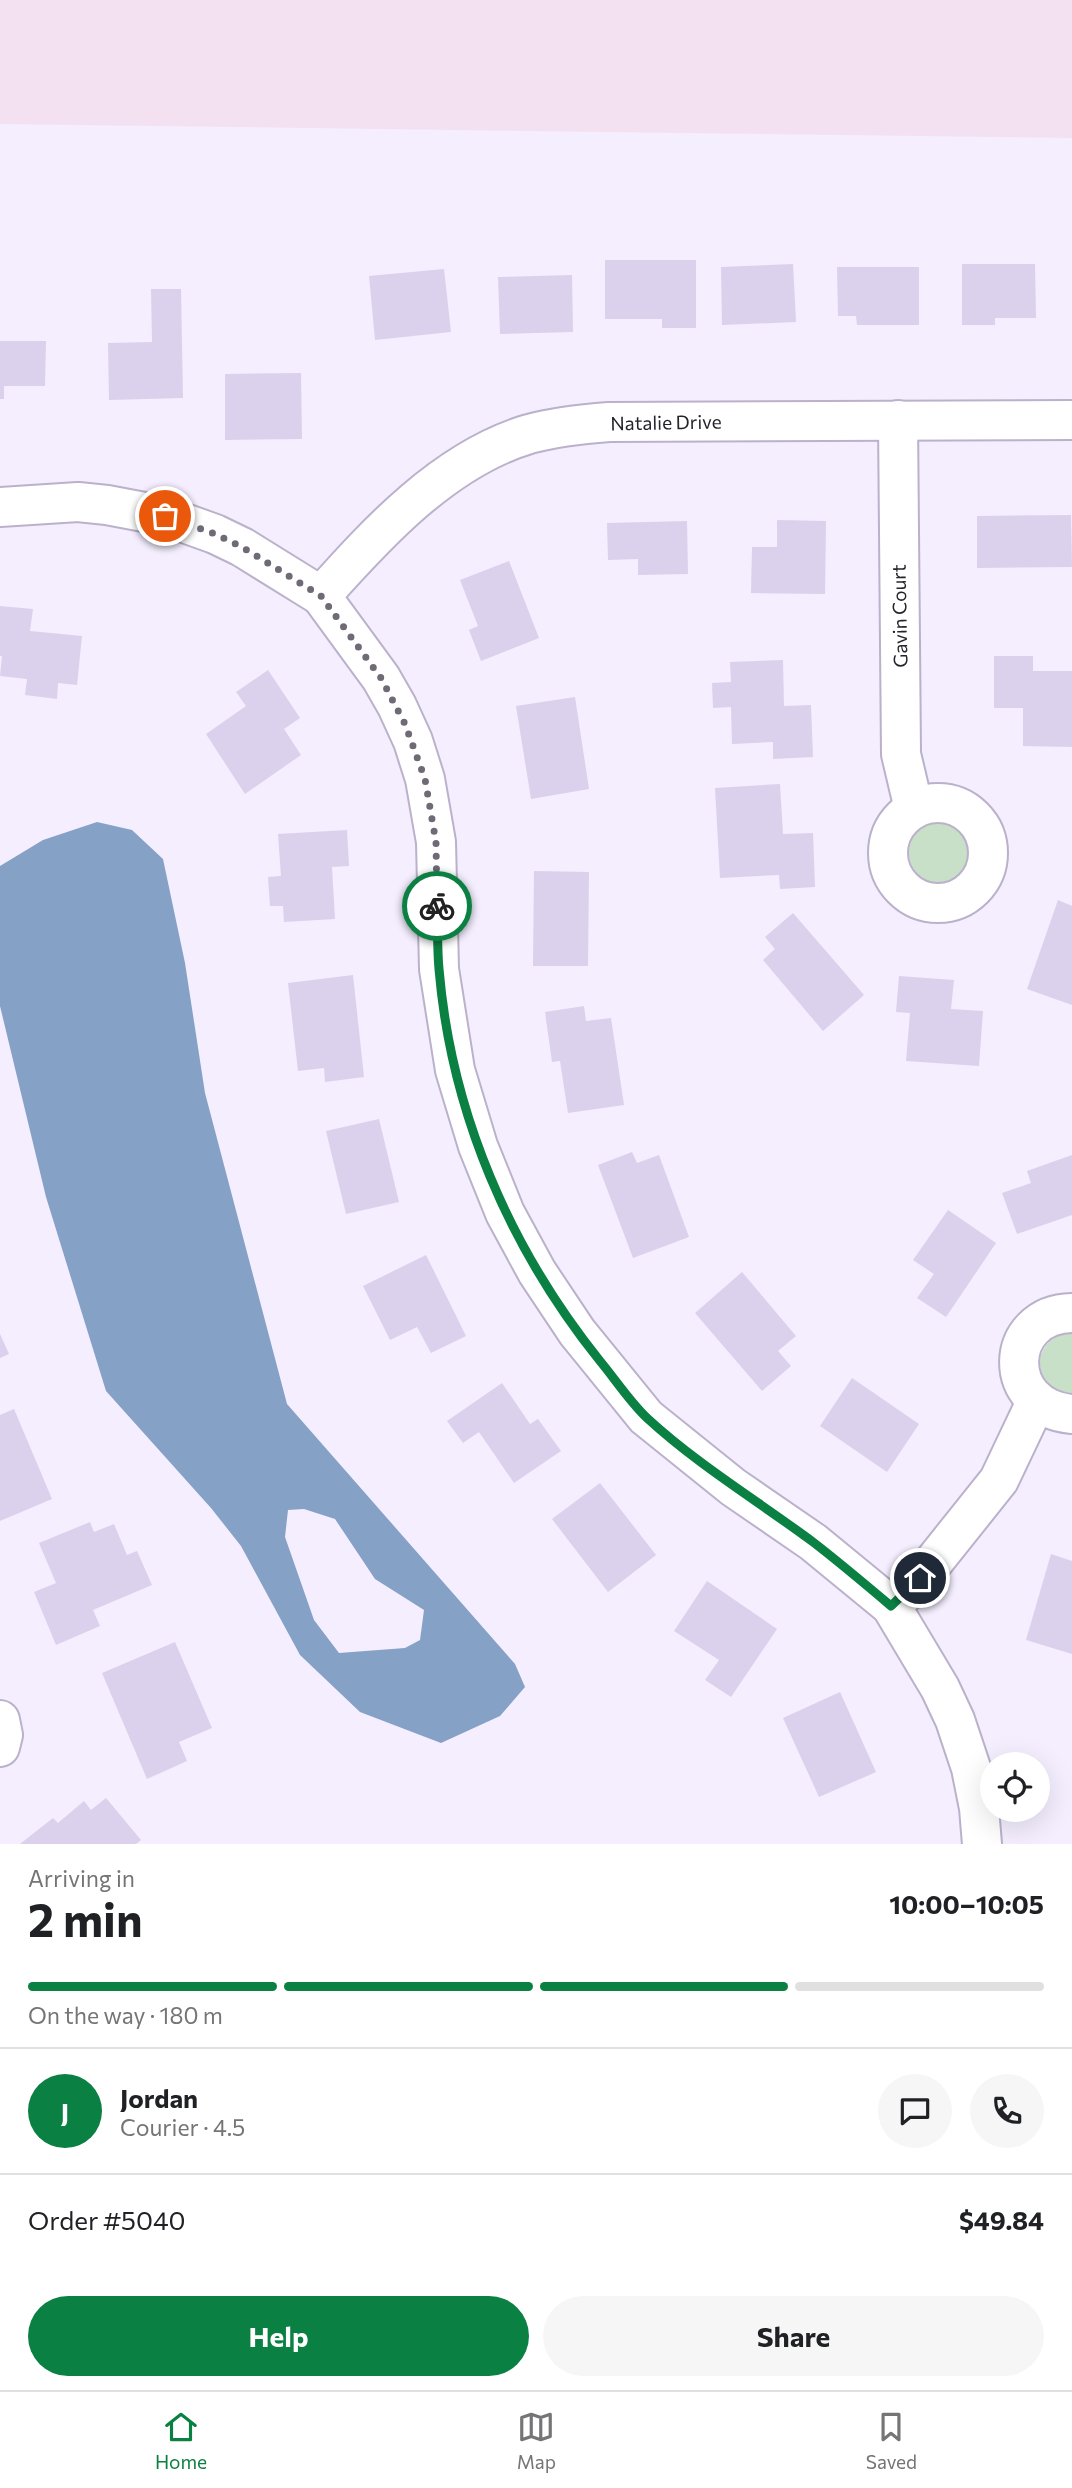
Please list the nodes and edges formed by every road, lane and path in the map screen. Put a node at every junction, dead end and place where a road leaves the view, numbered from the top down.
1 (898, 420) junction
2 (1072, 420) edge
3 (0, 507) edge
4 (321, 596) junction
5 (914, 809) dead end
6 (1072, 1313) edge
7 (1036, 1402) junction
8 (1072, 1415) edge
9 (891, 1606) junction
10 (0, 1720) edge
11 (0, 1747) edge
12 (982, 1844) edge

1 - 2 street, Natalie Drive
1 - 4 street, Natalie Drive
1 - 5 street, Gavin Court
3 - 4 street
4 - 9 street
6 - 7 street
7 - 8 street
7 - 9 street
9 - 12 street
10 - 11 street

